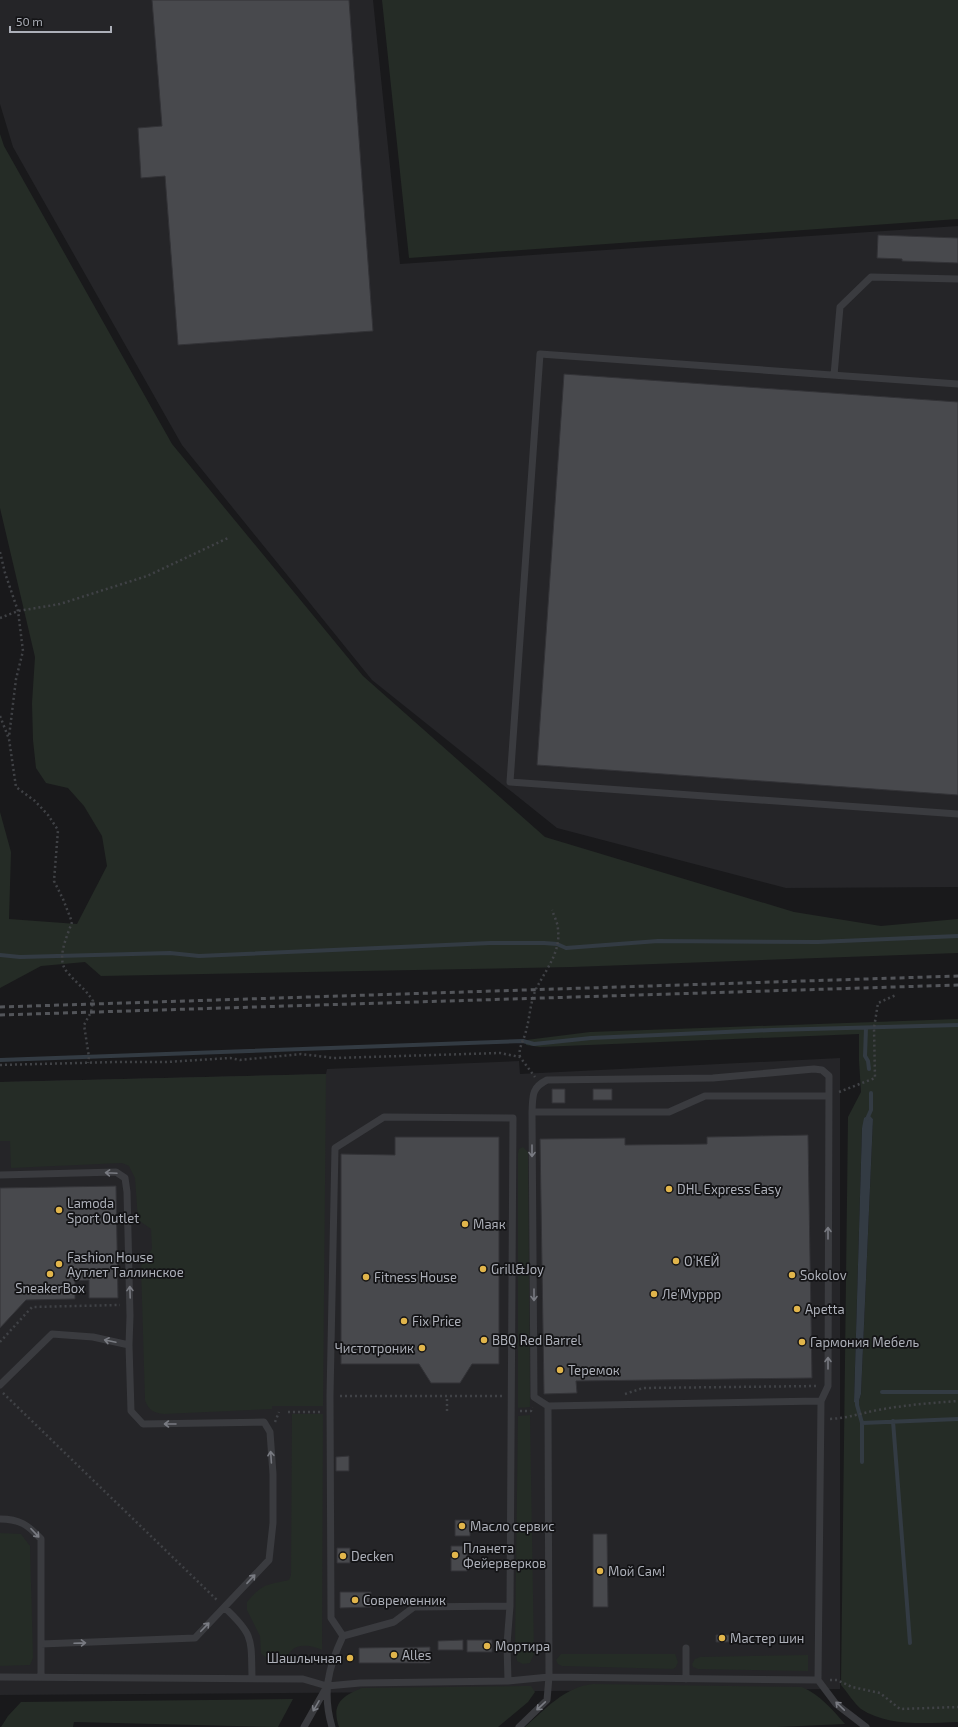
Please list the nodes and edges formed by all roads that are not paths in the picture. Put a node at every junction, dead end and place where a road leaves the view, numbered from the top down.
1 (958, 279) edge
2 (834, 375) junction
3 (958, 384) edge
4 (958, 814) edge
5 (829, 1096) junction
6 (532, 1112) junction
7 (0, 1175) edge
8 (129, 1345) junction
9 (0, 1385) edge
10 (821, 1401) junction
11 (548, 1406) junction
12 (0, 1519) edge
13 (510, 1606) junction
14 (225, 1608) junction
15 (343, 1636) junction
16 (41, 1644) junction
17 (686, 1648) dead end
18 (0, 1677) edge
19 (41, 1677) junction
20 (549, 1677) junction
21 (252, 1678) junction
22 (686, 1679) junction
23 (818, 1680) junction
24 (508, 1681) junction
25 (327, 1686) junction
26 (304, 1727) edge
27 (332, 1727) edge
28 (519, 1727) edge
29 (866, 1727) edge

1 - 2 lane
2 - 3 lane
2 - 4 lane
5 - 6 lane
5 - 6 lane
10 -> 5 lane
6 -> 11 lane
8 -> 7 lane
8 -> 9 lane
14 -> 8 lane
10 - 11 lane
10 - 23 lane
11 - 20 lane
12 -> 16 lane
13 - 15 lane
13 - 15 lane
13 - 24 lane
16 -> 14 lane
14 - 21 lane
15 - 25 lane
16 - 19 lane
17 - 22 lane
18 - 19 lane
19 - 21 lane
20 - 22 lane
20 - 24 lane
20 -> 28 lane
21 - 25 lane
22 - 23 lane
29 -> 23 lane
24 - 25 lane
25 -> 26 lane
25 - 27 lane

